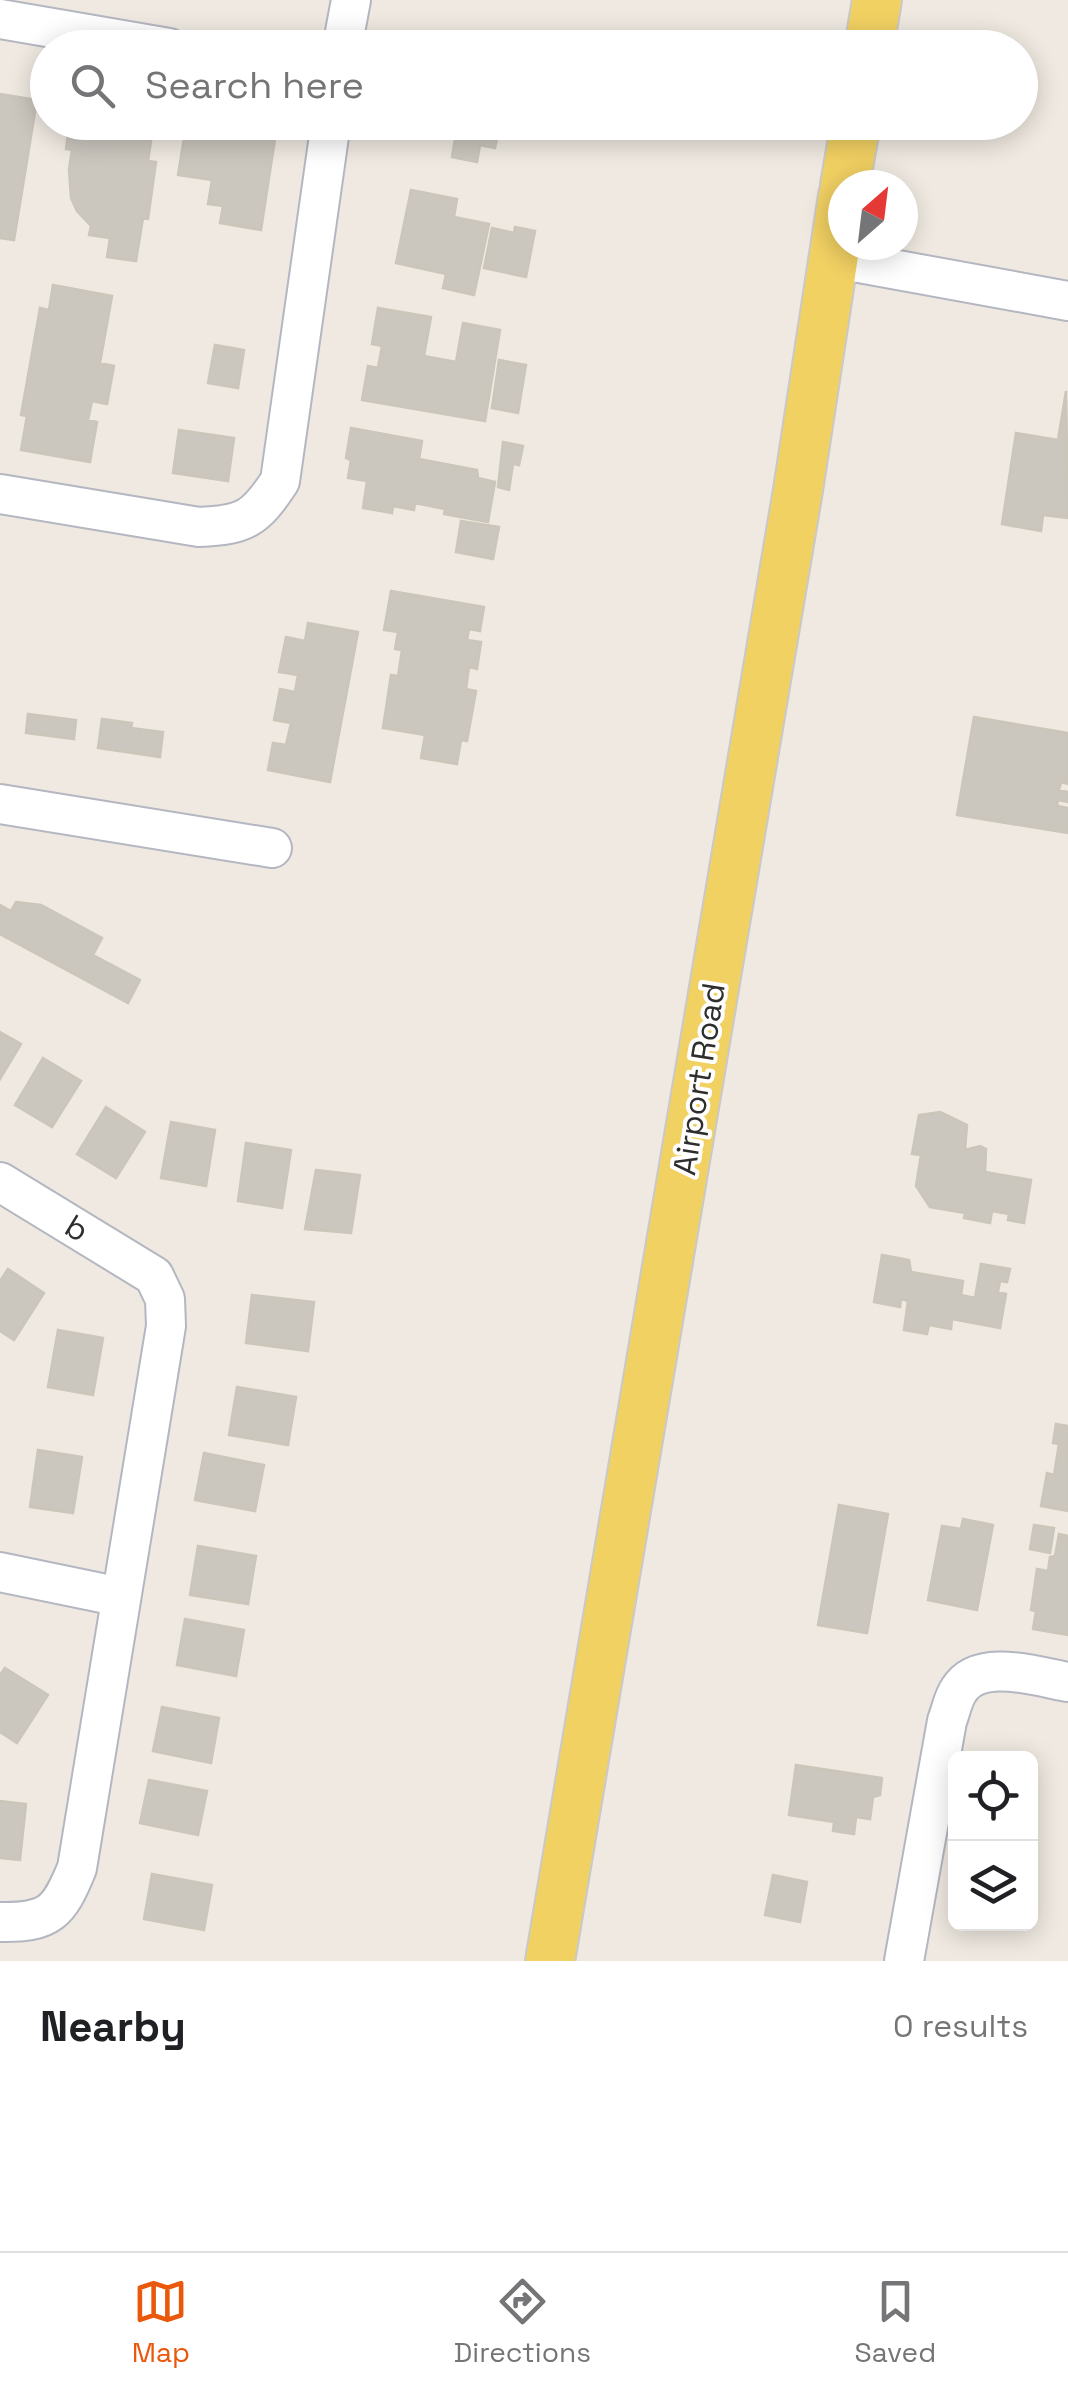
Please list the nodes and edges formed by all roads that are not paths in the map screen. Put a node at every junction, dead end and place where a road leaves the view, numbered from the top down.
1 (350, 0) edge
2 (878, 0) edge
3 (0, 18) edge
4 (68, 30) edge
5 (345, 30) edge
6 (872, 30) edge
7 (328, 140) edge
8 (853, 140) edge
9 (848, 170) edge
10 (832, 260) edge
11 (843, 260) edge
12 (1068, 300) edge
13 (0, 494) edge
14 (0, 804) edge
15 (272, 848) dead end
16 (0, 1182) edge
17 (0, 1572) edge
18 (121, 1597) junction
19 (1068, 1682) edge
20 (0, 1922) edge
21 (550, 1961) edge
22 (904, 1961) edge

1 - 5 street
2 - 6 main road
3 - 4 street
7 - 13 street
8 - 9 main road
10 - 21 main road, Airport Road
11 - 12 street
14 - 15 street
16 - 18 street, b
17 - 18 street
18 - 20 street
19 - 22 street

